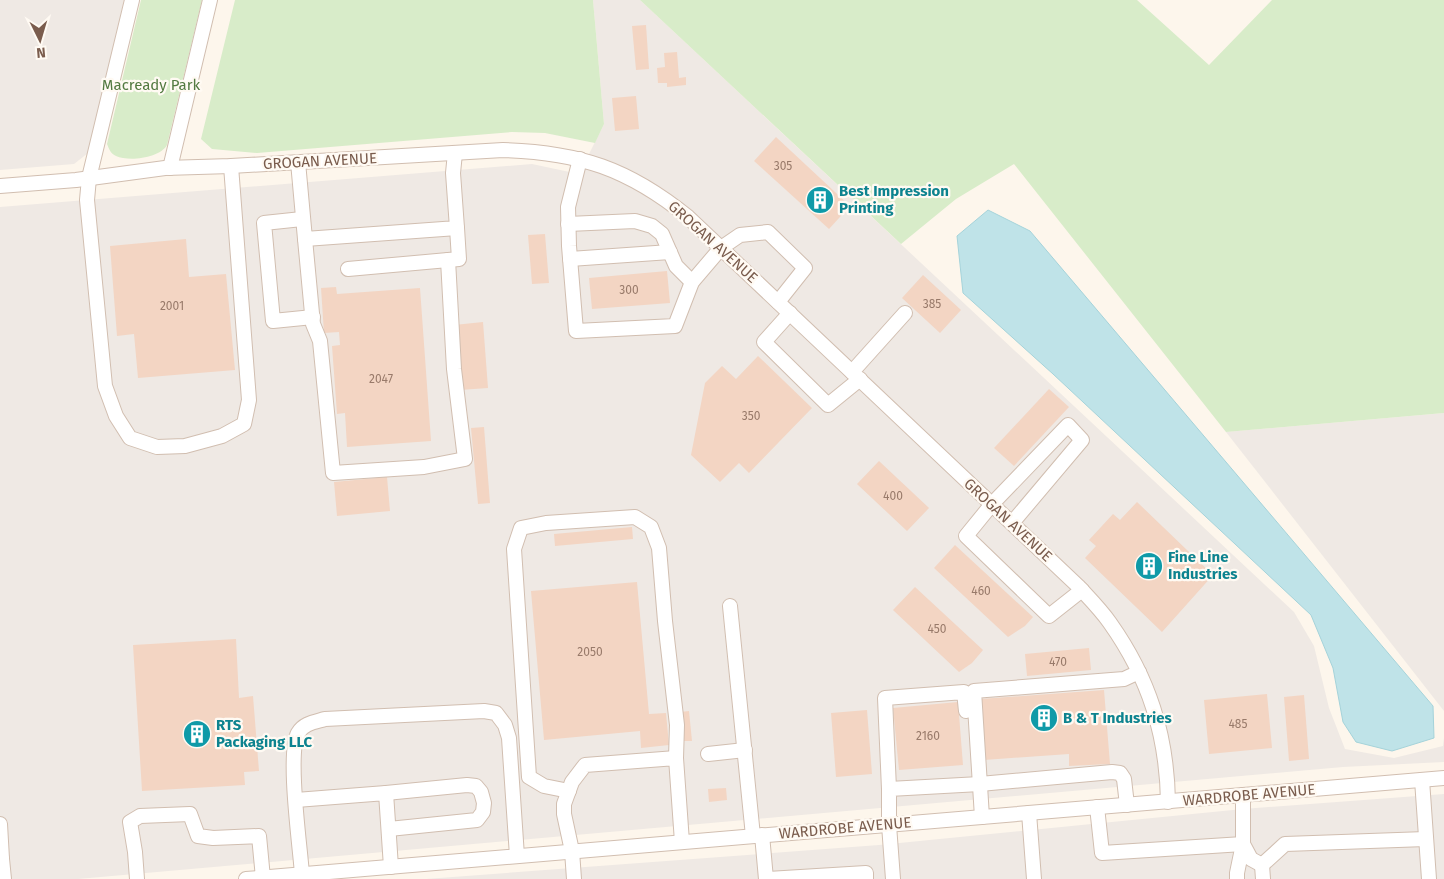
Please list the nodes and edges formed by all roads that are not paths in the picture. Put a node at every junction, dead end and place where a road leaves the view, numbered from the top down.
1 (132, 0) edge
2 (210, 0) edge
3 (455, 153) junction
4 (580, 159) junction
5 (298, 162) junction
6 (231, 166) junction
7 (170, 168) junction
8 (89, 178) junction
9 (0, 186) edge
10 (302, 219) junction
11 (568, 224) junction
12 (457, 228) junction
13 (305, 239) junction
14 (721, 248) junction
15 (670, 252) junction
16 (570, 259) junction
17 (448, 260) junction
18 (348, 269) dead end
19 (692, 282) junction
20 (778, 302) junction
21 (790, 313) junction
22 (905, 313) dead end
23 (312, 317) junction
24 (856, 375) junction
25 (992, 504) junction
26 (1012, 523) junction
27 (1082, 590) junction
28 (730, 606) dead end
29 (1139, 672) junction
30 (745, 750) junction
31 (708, 754) dead end
32 (676, 758) junction
33 (1444, 778) edge
34 (1422, 780) junction
35 (977, 784) junction
36 (889, 789) junction
37 (568, 791) junction
38 (386, 793) junction
39 (1243, 795) junction
40 (296, 800) junction
41 (1168, 802) junction
42 (1127, 805) junction
43 (1097, 808) junction
44 (1029, 813) junction
45 (982, 817) junction
46 (0, 824) edge
47 (888, 825) junction
48 (388, 829) junction
49 (758, 836) junction
50 (1426, 839) junction
51 (682, 842) junction
52 (1243, 844) junction
53 (572, 851) junction
54 (517, 856) junction
55 (1, 860) edge
56 (387, 871) edge
57 (1263, 872) edge
58 (302, 874) junction
59 (263, 878) junction
60 (4, 879) edge
61 (137, 879) edge
62 (246, 879) edge
63 (574, 879) edge
64 (767, 879) edge
65 (866, 879) edge
66 (893, 879) edge
67 (1034, 879) edge
68 (1238, 879) edge
69 (1429, 879) edge

1 - 8 street
2 - 7 street
3 - 4 street, GROGAN AVENUE
3 - 5 street, GROGAN AVENUE
3 - 12 street
4 - 11 street
4 - 14 street, GROGAN AVENUE
5 - 6 street, GROGAN AVENUE
5 - 10 street
6 - 7 street, GROGAN AVENUE
6 - 8 street
7 - 8 street, GROGAN AVENUE
8 - 9 street, GROGAN AVENUE
10 - 13 street
10 - 23 street
11 - 15 street
11 - 16 street
12 - 13 street
12 - 17 street
13 - 23 street
14 - 19 street
14 - 20 street, GROGAN AVENUE
14 - 20 street
15 - 16 street
15 - 19 street
16 - 19 street
17 - 18 street
17 - 23 street
20 - 21 street, GROGAN AVENUE
21 - 24 street, GROGAN AVENUE
21 - 24 street
22 - 24 street
24 - 25 street, GROGAN AVENUE
25 - 26 street, GROGAN AVENUE
25 - 26 street
25 - 27 street
26 - 27 street, GROGAN AVENUE
27 - 29 street, GROGAN AVENUE
28 - 30 street
29 - 35 street
29 - 41 street, GROGAN AVENUE
30 - 31 street
30 - 49 street
32 - 37 street
32 - 37 street
32 - 51 street
33 - 34 street, WARDROBE AVENUE
34 - 39 street, WARDROBE AVENUE
34 - 50 street
35 - 36 street
35 - 36 street
35 - 42 street
35 - 45 street
36 - 47 street
37 - 53 street
38 - 40 street
38 - 48 street
38 - 48 street
39 - 41 street, WARDROBE AVENUE
39 - 52 street
40 - 54 street
40 - 58 street
41 - 42 street, WARDROBE AVENUE
42 - 43 street, WARDROBE AVENUE
43 - 44 street, WARDROBE AVENUE
43 - 52 street
44 - 45 street, WARDROBE AVENUE
44 - 67 street
45 - 47 street, WARDROBE AVENUE
46 - 55 street
47 - 49 street, WARDROBE AVENUE
47 - 66 street
48 - 56 street
49 - 51 street, WARDROBE AVENUE
49 - 64 street
50 - 57 street
50 - 69 street
51 - 53 street, WARDROBE AVENUE
52 - 57 street
52 - 68 street
53 - 54 street, WARDROBE AVENUE
53 - 63 street
54 - 56 street, WARDROBE AVENUE
55 - 60 street
56 - 58 street, WARDROBE AVENUE
58 - 59 street, WARDROBE AVENUE
59 - 61 street
59 - 62 street, WARDROBE AVENUE
64 - 65 street

